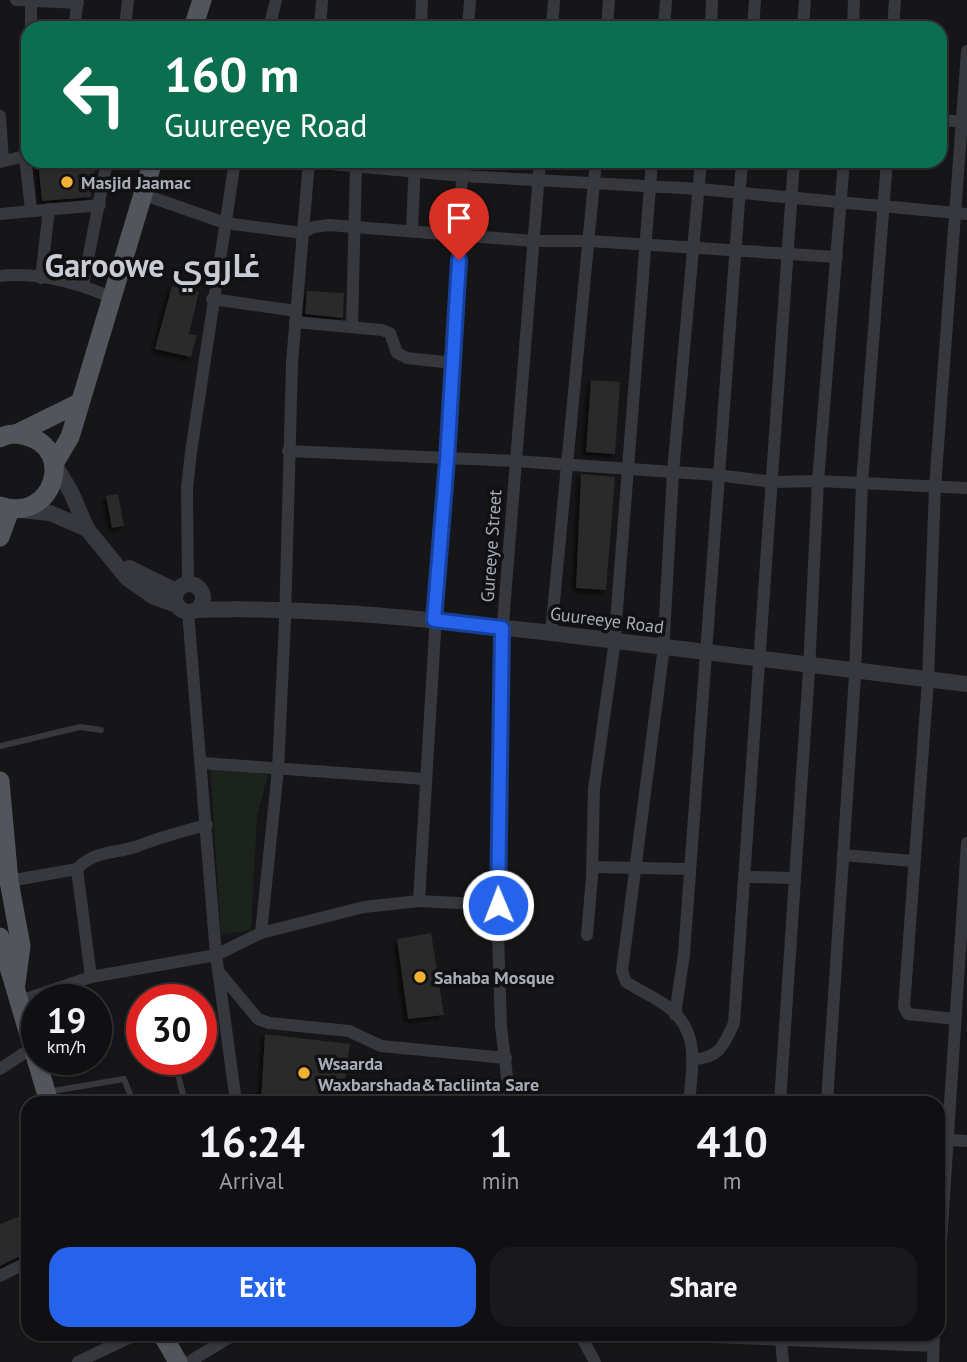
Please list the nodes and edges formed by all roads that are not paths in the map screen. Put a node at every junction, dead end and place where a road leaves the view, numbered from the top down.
1 (16, 0) edge
2 (31, 0) edge
3 (128, 0) edge
4 (202, 0) edge
5 (276, 0) edge
6 (322, 0) edge
7 (422, 0) edge
8 (470, 0) edge
9 (554, 0) edge
10 (609, 0) edge
11 (666, 0) edge
12 (712, 0) edge
13 (755, 0) edge
14 (805, 0) edge
15 (854, 0) edge
16 (895, 0) edge
17 (78, 2) edge
18 (31, 21) edge
19 (75, 21) edge
20 (126, 21) edge
21 (195, 21) edge
22 (271, 21) edge
23 (320, 21) edge
24 (421, 21) edge
25 (468, 21) edge
26 (552, 21) edge
27 (608, 21) edge
28 (664, 21) edge
29 (711, 21) edge
30 (754, 21) edge
31 (804, 21) edge
32 (853, 21) edge
33 (894, 21) edge
34 (967, 51) edge
35 (0, 116) edge
36 (947, 121) edge
37 (965, 122) edge
38 (21, 154) edge
39 (2, 162) edge
40 (28, 168) edge
41 (106, 168) edge
42 (151, 168) edge
43 (234, 168) edge
44 (305, 168) edge
45 (356, 168) edge
46 (414, 168) edge
47 (424, 168) edge
48 (463, 168) edge
49 (540, 168) edge
50 (596, 168) edge
51 (651, 168) edge
52 (700, 168) edge
53 (741, 168) edge
54 (793, 168) edge
55 (843, 168) edge
56 (887, 168) edge
57 (463, 176) junction
58 (539, 180) junction
59 (595, 183) junction
60 (650, 186) junction
61 (699, 189) junction
62 (739, 192) junction
63 (142, 194) junction
64 (791, 198) junction
65 (841, 202) junction
66 (100, 205) junction
67 (884, 206) junction
68 (49, 209) junction
69 (31, 210) junction
70 (962, 213) edge
71 (0, 214) edge
72 (225, 223) junction
73 (354, 227) junction
74 (412, 229) junction
75 (302, 233) junction
76 (460, 234) junction
77 (534, 241) junction
78 (590, 241) junction
79 (646, 244) junction
80 (694, 247) junction
81 (735, 250) junction
82 (788, 254) junction
83 (837, 257) junction
84 (0, 276) edge
85 (41, 278) junction
86 (83, 285) junction
87 (110, 297) junction
88 (212, 299) junction
89 (296, 317) junction
90 (352, 327) junction
91 (453, 363) junction
92 (79, 403) junction
93 (5, 435) edge
94 (288, 451) junction
95 (447, 460) junction
96 (515, 461) junction
97 (54, 464) junction
98 (565, 464) junction
99 (627, 468) junction
100 (673, 472) junction
101 (717, 475) junction
102 (818, 481) junction
103 (773, 482) junction
104 (862, 483) junction
105 (935, 487) junction
106 (967, 488) edge
107 (11, 508) edge
108 (88, 529) junction
109 (0, 537) edge
110 (187, 598) junction
111 (242, 609) junction
112 (286, 610) junction
113 (434, 620) junction
114 (502, 628) junction
115 (551, 633) junction
116 (614, 640) junction
117 (663, 646) junction
118 (707, 651) junction
119 (762, 658) junction
120 (809, 663) junction
121 (855, 668) junction
122 (929, 680) junction
123 (967, 684) edge
124 (101, 730) dead end
125 (0, 746) edge
126 (202, 763) junction
127 (278, 769) junction
128 (425, 779) junction
129 (0, 781) edge
130 (207, 825) junction
131 (967, 843) edge
132 (3, 851) edge
133 (843, 855) junction
134 (913, 861) junction
135 (593, 867) junction
136 (77, 869) junction
137 (689, 869) junction
138 (637, 870) junction
139 (746, 877) junction
140 (795, 878) junction
141 (9, 881) junction
142 (419, 901) junction
143 (498, 905) junction
144 (261, 933) junction
145 (587, 935) dead end
146 (0, 937) edge
147 (216, 955) junction
148 (218, 970) junction
149 (91, 977) junction
150 (18, 992) junction
151 (21, 1004) edge
152 (675, 1015) junction
153 (955, 1018) junction
154 (21, 1055) edge
155 (506, 1058) junction
156 (693, 1059) junction
157 (0, 1069) edge
158 (40, 1075) edge
159 (178, 1075) edge
160 (46, 1096) edge
161 (55, 1096) edge
162 (131, 1096) edge
163 (183, 1096) edge
164 (235, 1096) edge
165 (509, 1096) edge
166 (690, 1096) edge
167 (780, 1096) edge
168 (827, 1096) edge
169 (945, 1119) edge
170 (945, 1139) edge
171 (967, 1141) edge
172 (21, 1266) edge
173 (0, 1276) edge
174 (122, 1341) edge
175 (166, 1341) edge
176 (224, 1341) edge
177 (583, 1341) edge
178 (781, 1341) edge
179 (934, 1341) edge
180 (78, 1362) edge
181 (178, 1362) edge
182 (189, 1362) edge
183 (595, 1362) edge
184 (783, 1362) edge
185 (933, 1362) edge

1 - 2 street
2 - 17 street
2 - 18 street
3 - 20 street
4 - 21 main road
5 - 22 street
6 - 23 street
7 - 24 street
8 - 25 street
9 - 26 street
10 - 27 street
11 - 28 street
12 - 29 street
13 - 30 street
14 - 31 street
15 - 32 street
16 - 33 street
17 - 19 street
34 - 37 street
35 - 39 street
36 - 37 street
37 - 70 street
38 - 39 street
40 - 69 street
41 - 66 street
42 - 63 main road
43 - 72 street
44 - 75 street
45 - 73 street
46 - 74 street
47 - 57 street
48 - 57 street
49 - 58 street, Gureeye Street
50 - 59 street
51 - 60 street
52 - 61 street
53 - 62 street
54 - 64 street
55 - 65 street
56 - 67 street
57 - 58 street
57 - 76 street
58 - 59 street
58 - 77 street, Gureeye Street
59 - 60 street
59 - 78 street
60 - 61 street
60 - 79 street
61 - 62 street
61 - 80 street
62 - 64 street
62 - 81 street
63 - 72 street
63 - 87 main road
64 - 65 street
64 - 82 street
65 - 67 street
65 - 83 street
66 - 68 street
66 - 86 street
67 - 70 street
67 - 104 street
68 - 69 street
68 - 85 street
69 - 71 street
70 - 105 street
72 - 75 street
72 - 88 street
73 - 74 street
73 - 75 street
73 - 90 street
74 - 76 street
75 - 89 street
76 - 77 street
76 - 91 street
77 - 78 street
77 - 96 street, Gureeye Street
78 - 79 street
78 - 98 street
79 - 80 street
79 - 99 street
80 - 81 street
80 - 100 street
81 - 82 street
81 - 101 street
82 - 83 street
82 - 103 street
83 - 102 street
84 - 85 street
85 - 86 street
86 - 87 street
87 - 92 main road
88 - 89 street
88 - 110 street
89 - 90 street
89 - 94 street
90 - 91 street
91 - 95 street
92 - 93 main road
92 - 97 main road
93 - 97 main road
94 - 95 street
94 - 112 street
95 - 96 street
95 - 113 street
96 - 98 street
96 - 114 street, Gureeye Street
97 - 107 main road
97 - 108 street
98 - 99 street
98 - 115 street
99 - 100 street
99 - 116 street
100 - 101 street
100 - 117 street
101 - 103 street
101 - 118 street
102 - 103 street
102 - 104 street
102 - 120 street
103 - 119 street
104 - 105 street
104 - 121 street
105 - 106 street
105 - 122 street
107 - 108 street
107 - 109 main road
108 - 110 street
110 - 111 street
110 - 111 street, Guureeye Road
110 - 126 street
111 - 112 street, Guureeye Road
112 - 113 street, Guureeye Road
112 - 127 street
113 - 114 street, Guureeye Road
113 - 128 street
114 - 115 street, Guureeye Road
114 - 143 street, Gureeye Street
115 - 116 street, Guureeye Road
116 - 117 street, Guureeye Road
116 - 135 street
117 - 118 street, Guureeye Road
117 - 138 street
118 - 119 street, Guureeye Road
118 - 137 street
119 - 120 street, Guureeye Road
119 - 139 street
120 - 121 street, Guureeye Road
120 - 140 street
121 - 122 street, Guureeye Road
121 - 133 street
122 - 123 street, Guureeye Road
122 - 134 street
124 - 125 lane
126 - 127 street
126 - 130 street
127 - 128 street
127 - 144 street
128 - 142 street
129 - 132 main road
130 - 136 street
130 - 147 street
131 - 153 street
132 - 141 main road
133 - 134 street
133 - 168 street
134 - 153 street
135 - 138 street
135 - 145 street
136 - 141 street
136 - 149 street
137 - 138 street
137 - 152 street
138 - 152 street
139 - 140 street
139 - 156 street
140 - 167 street
141 - 150 main road
142 - 143 street
142 - 144 street
143 - 155 street, Gureeye Street
144 - 147 street
146 - 150 main road
147 - 148 street
147 - 149 street
148 - 155 street
148 - 164 street
149 - 150 street
150 - 151 main road
152 - 156 street
153 - 169 street
154 - 157 street
155 - 165 street, Gureeye Street
156 - 166 street
158 - 160 main road
159 - 163 lane
161 - 162 lane
170 - 171 street
172 - 173 street
174 - 180 street
175 - 181 main road
176 - 182 street
177 - 183 street
178 - 184 street
179 - 185 street

